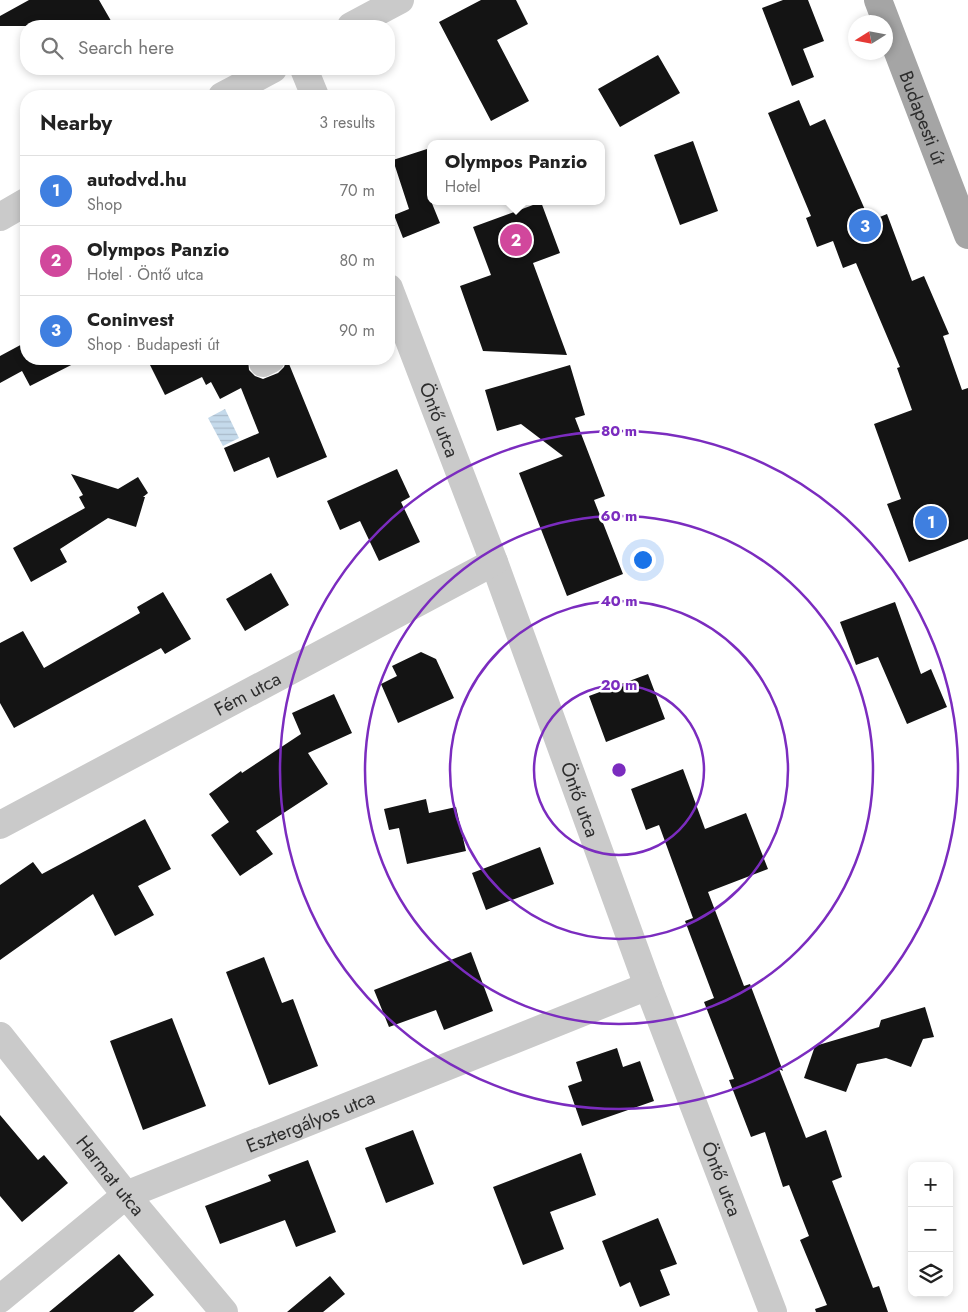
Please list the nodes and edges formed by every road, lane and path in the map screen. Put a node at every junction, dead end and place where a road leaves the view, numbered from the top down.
1 (400, 0) edge
2 (878, 0) edge
3 (362, 20) edge
4 (262, 75) edge
5 (306, 75) edge
6 (233, 90) edge
7 (313, 90) edge
8 (20, 205) edge
9 (0, 217) edge
10 (968, 235) edge
11 (395, 304) edge
12 (494, 562) junction
13 (0, 825) edge
14 (648, 986) junction
15 (0, 1036) edge
16 (126, 1195) junction
17 (0, 1299) edge
18 (224, 1312) edge
19 (773, 1312) edge

1 - 3 street
2 - 10 main road, Budapesti út
4 - 6 street
5 - 7 street
8 - 9 street
11 - 12 street, Öntő utca
12 - 13 street, Fém utca
12 - 14 street, Öntő utca
14 - 16 street, Esztergályos utca
14 - 19 street, Öntő utca
15 - 16 street, Harmat utca
16 - 17 street, Esztergályos utca
16 - 18 street, Harmat utca

